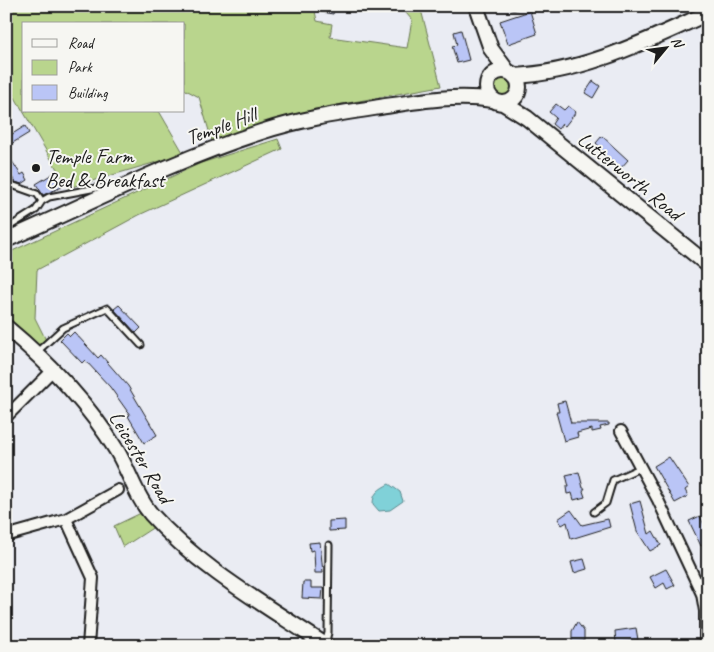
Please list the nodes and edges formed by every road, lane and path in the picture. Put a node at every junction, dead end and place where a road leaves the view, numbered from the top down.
1 (477, 7) edge
2 (708, 13) edge
3 (491, 49) junction
4 (488, 82) junction
5 (515, 82) junction
6 (464, 96) junction
7 (498, 101) junction
8 (527, 118) junction
9 (6, 183) edge
10 (113, 192) junction
11 (42, 201) junction
12 (6, 229) edge
13 (6, 240) edge
14 (708, 265) edge
15 (6, 328) edge
16 (141, 345) dead end
17 (35, 354) junction
18 (52, 371) junction
19 (6, 417) edge
20 (621, 431) dead end
21 (640, 468) junction
22 (118, 490) dead end
23 (594, 512) dead end
24 (66, 519) junction
25 (6, 528) edge
26 (329, 545) dead end
27 (326, 645) edge
28 (88, 646) edge
29 (705, 646) edge

1 - 3 main road
2 - 5 main road
3 - 4 main road
3 - 5 main road
4 - 5 main road
4 - 6 main road, Temple Hill
4 - 7 main road
5 - 7 main road
5 - 8 main road
6 - 7 main road, Temple Hill
6 - 10 main road, Temple Hill
7 - 8 main road, Lutterworth Road
8 - 14 main road, Lutterworth Road
9 - 11 lane
10 - 11 lane
10 - 13 main road, Temple Hill
11 - 12 lane
15 - 17 main road, Leicester Road
16 - 17 lane
17 - 18 main road, Leicester Road
18 - 19 street
18 - 27 main road, Leicester Road
20 - 21 street
21 - 23 lane
21 - 29 street
22 - 24 street
24 - 25 street
24 - 28 street
26 - 27 lane

